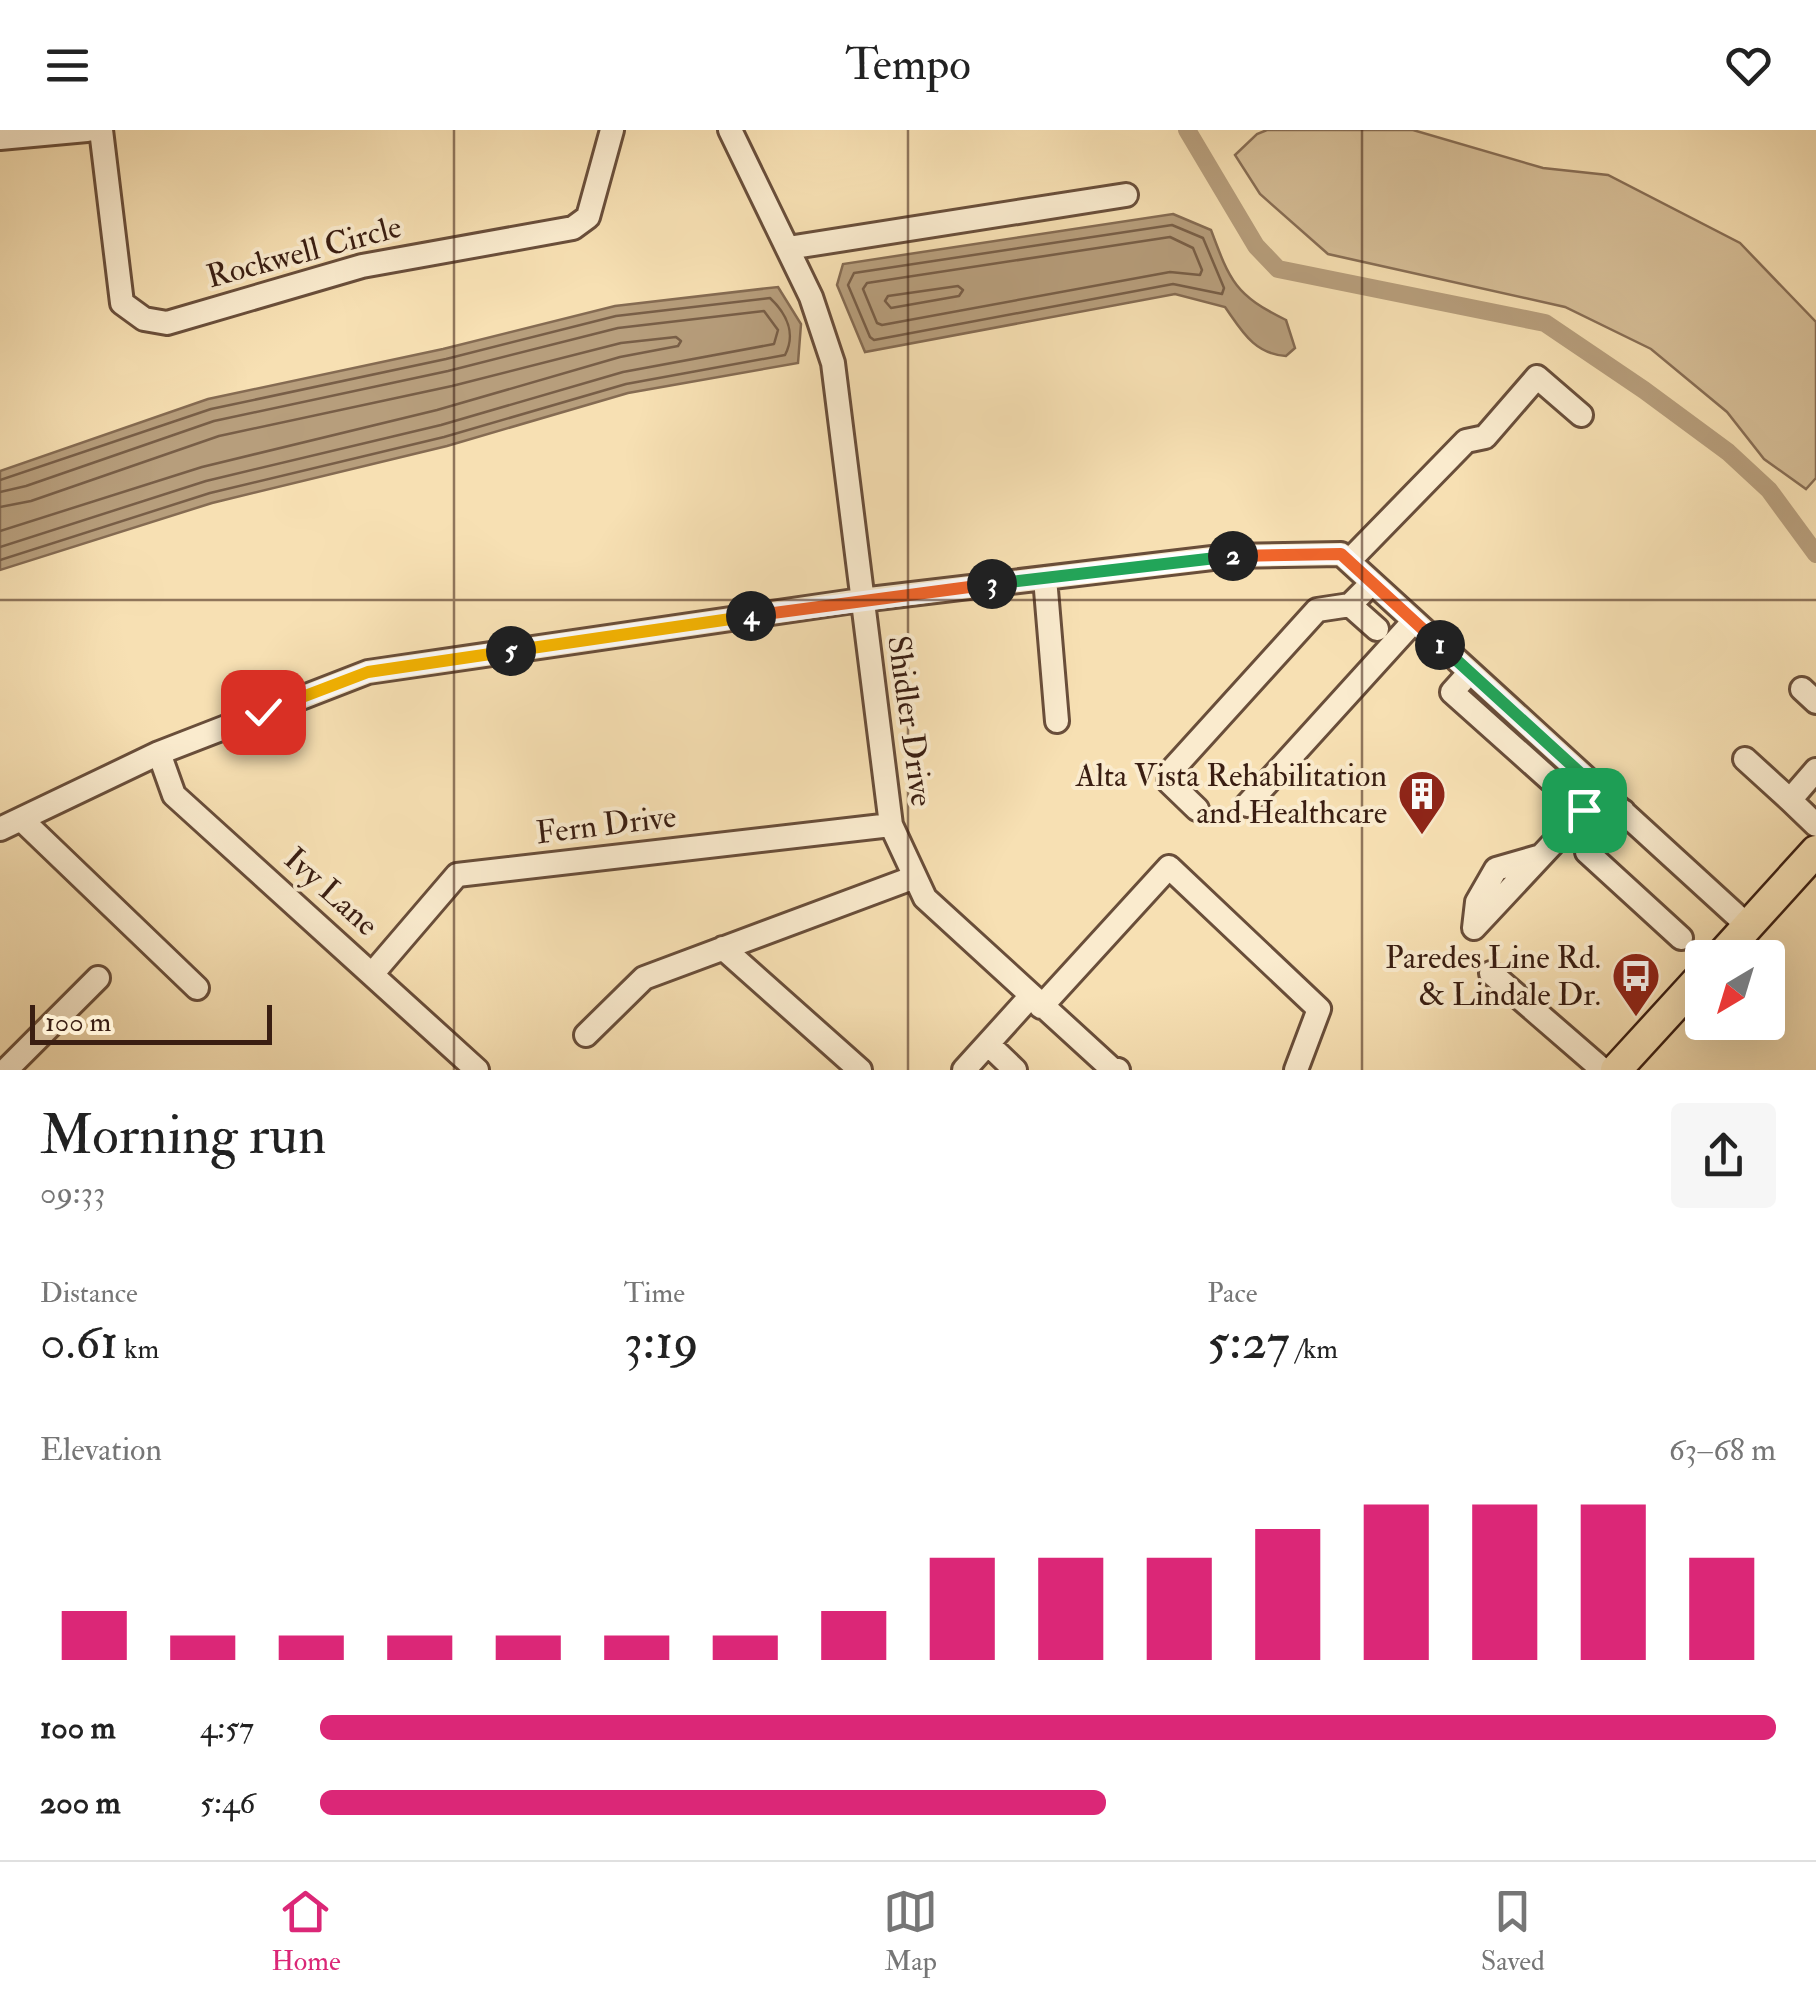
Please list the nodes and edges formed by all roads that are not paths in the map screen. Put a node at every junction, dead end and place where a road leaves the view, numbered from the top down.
1 (87, 130) edge
2 (101, 130) edge
3 (612, 130) edge
4 (730, 130) edge
5 (0, 138) edge
6 (1126, 195) dead end
7 (788, 248) junction
8 (1581, 415) dead end
9 (1349, 562) junction
10 (1044, 578) junction
11 (1372, 582) junction
12 (861, 600) junction
13 (1350, 605) junction
14 (1414, 621) junction
15 (1377, 628) dead end
16 (1470, 672) junction
17 (1057, 720) dead end
18 (159, 753) junction
19 (1745, 758) dead end
20 (1816, 770) edge
21 (1601, 792) junction
22 (1790, 800) junction
23 (1246, 806) dead end
24 (1197, 810) dead end
25 (1584, 810) junction
26 (1622, 812) junction
27 (11, 824) edge
28 (891, 825) junction
29 (1816, 825) edge
30 (1816, 851) edge
31 (1540, 856) dead end
32 (915, 878) junction
33 (1748, 926) junction
34 (1682, 938) dead end
35 (1735, 940) edge
36 (723, 948) junction
37 (373, 973) junction
38 (1491, 973) dead end
39 (98, 978) dead end
40 (197, 988) dead end
41 (1685, 995) edge
42 (1035, 1002) junction
43 (586, 1034) dead end
44 (988, 1044) junction
45 (12, 1066) edge
46 (477, 1070) edge
47 (860, 1070) edge
48 (964, 1070) edge
49 (1015, 1070) edge
50 (1118, 1070) edge
51 (1296, 1070) edge
52 (1603, 1070) edge
53 (1616, 1070) edge

1 - 5 street
2 - 3 street, Rockwell Circle
4 - 7 street, Shidler Drive
6 - 7 street
7 - 12 street, Shidler Drive
8 - 9 street
9 - 10 street
9 - 11 street
10 - 12 street
10 - 17 street
11 - 13 street
11 - 14 street
12 - 18 street
12 - 28 street, Shidler Drive
13 - 15 street
13 - 24 street
14 - 16 street
14 - 23 street
16 - 21 street
16 - 25 street
18 - 27 street
18 - 37 street, Ivy Lane
19 - 22 street
20 - 22 street
21 - 25 street
21 - 26 street
22 - 29 street
25 - 31 street
26 - 33 street
26 - 34 street
27 - 40 street
28 - 32 street, Shidler Drive
28 - 37 street, Fern Drive
30 - 33 main road
32 - 36 street
32 - 42 street, Shidler Drive
33 - 35 main road
36 - 43 street
36 - 47 street
37 - 46 street, Ivy Lane
38 - 52 street
39 - 45 street
41 - 53 main road
42 - 44 street
42 - 50 street, Shidler Drive
42 - 51 street
44 - 48 street
44 - 49 street

